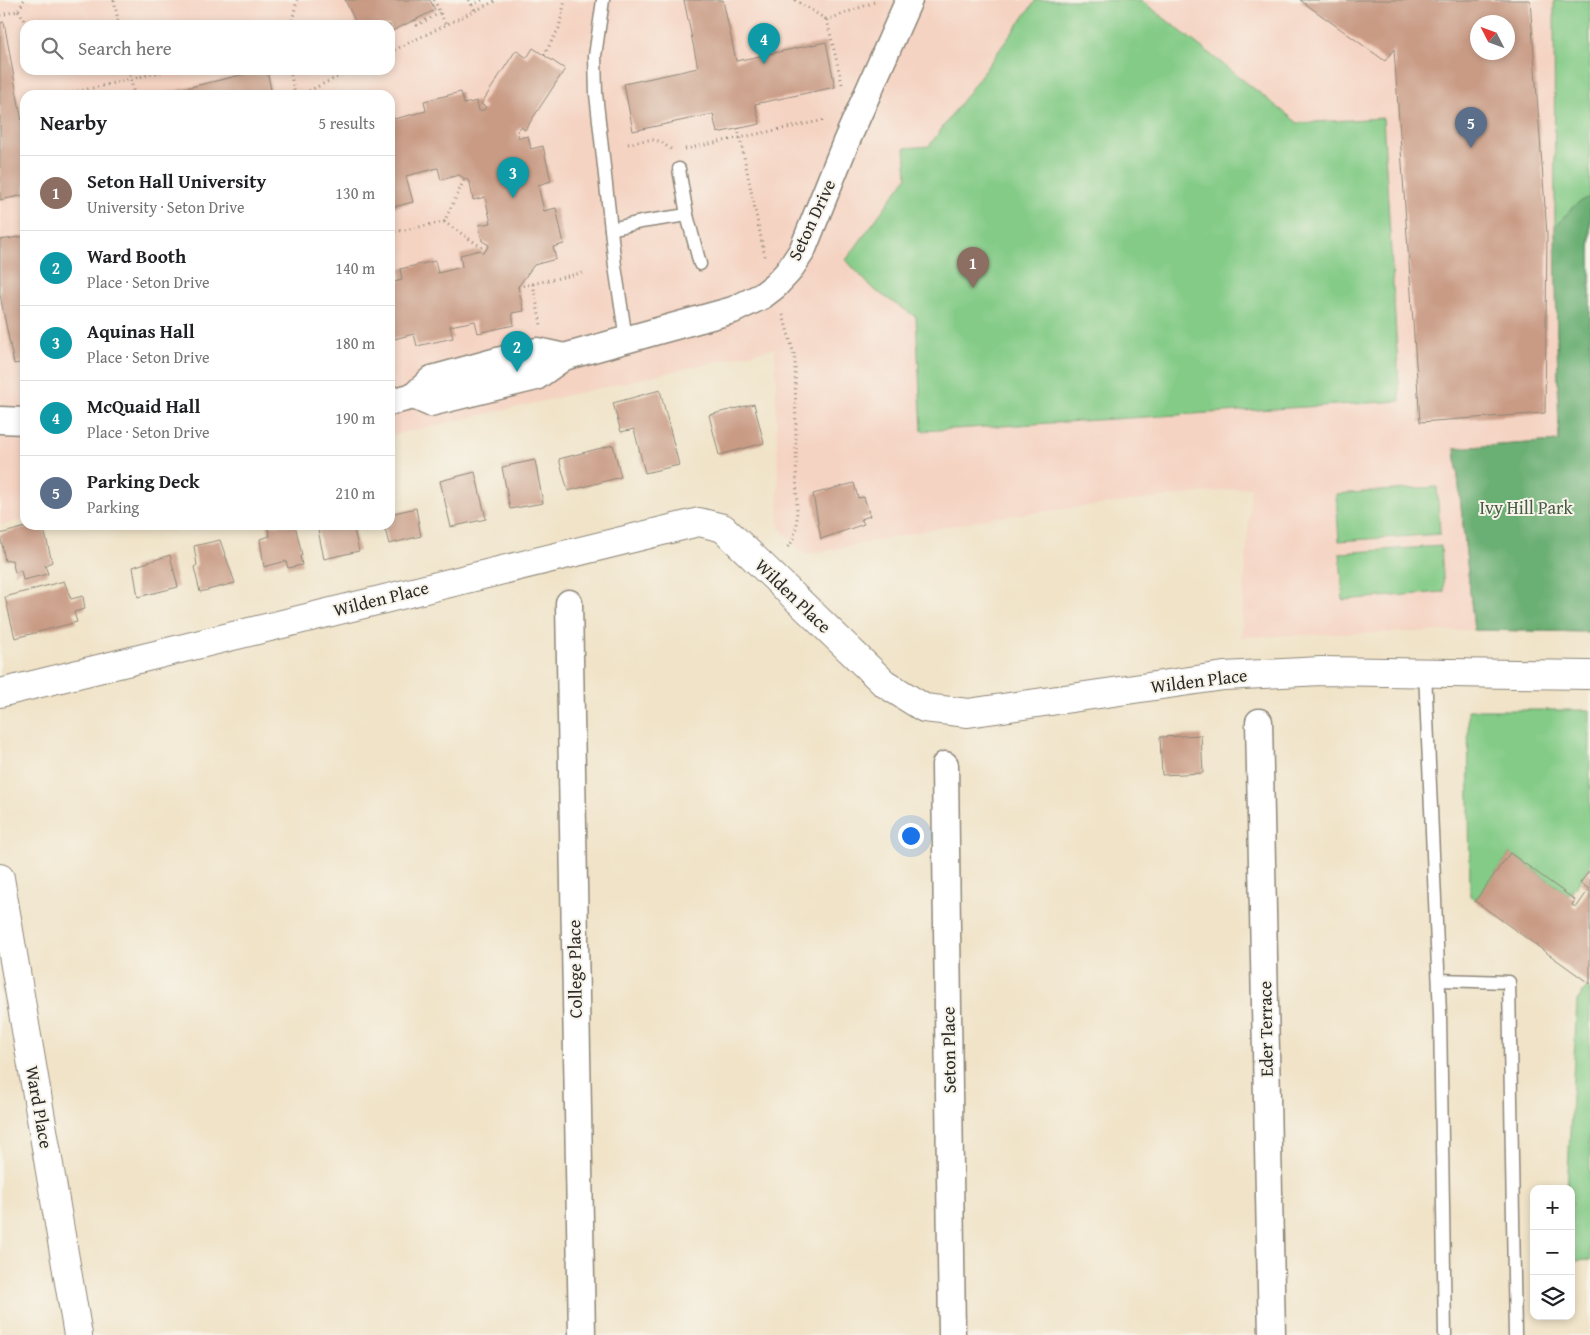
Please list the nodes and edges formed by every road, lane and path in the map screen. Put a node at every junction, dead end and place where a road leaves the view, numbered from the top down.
1 (24, 0) edge
2 (114, 0) edge
3 (297, 0) edge
4 (434, 0) edge
5 (469, 0) edge
6 (482, 0) edge
7 (497, 0) edge
8 (565, 0) edge
9 (603, 0) edge
10 (795, 0) edge
11 (909, 0) edge
12 (877, 1) edge
13 (472, 5) junction
14 (18, 11) junction
15 (475, 11) junction
16 (440, 13) junction
17 (0, 15) edge
18 (25, 20) edge
19 (119, 20) edge
20 (293, 20) edge
21 (415, 20) dead end
22 (826, 20) junction
23 (446, 25) junction
24 (395, 50) edge
25 (544, 55) dead end
26 (130, 75) edge
27 (148, 75) edge
28 (291, 75) edge
29 (342, 75) edge
30 (131, 79) junction
31 (843, 89) dead end
32 (84, 90) edge
33 (133, 90) edge
34 (294, 90) edge
35 (310, 90) edge
36 (832, 119) dead end
37 (738, 128) dead end
38 (741, 138) junction
39 (628, 144) dead end
40 (673, 150) dead end
41 (680, 150) dead end
42 (679, 169) dead end
43 (464, 178) dead end
44 (687, 215) junction
45 (444, 222) junction
46 (611, 229) junction
47 (395, 232) edge
48 (486, 250) dead end
49 (765, 257) dead end
50 (700, 264) dead end
51 (586, 272) dead end
52 (533, 284) junction
53 (518, 287) dead end
54 (782, 312) dead end
55 (541, 330) dead end
56 (626, 339) junction
57 (402, 399) edge
58 (0, 420) edge
59 (20, 421) edge
60 (783, 551) dead end
61 (569, 603) dead end
62 (1425, 672) junction
63 (1590, 675) edge
64 (0, 693) edge
65 (1260, 722) dead end
66 (945, 765) dead end
67 (0, 878) edge
68 (1439, 980) junction
69 (78, 1335) edge
70 (582, 1335) edge
71 (952, 1335) edge
72 (1272, 1335) edge
73 (1445, 1335) edge
74 (1515, 1335) edge

1 - 14 path
2 - 19 path
3 - 20 path
4 - 16 path
5 - 13 path
6 - 13 path
7 - 15 path
8 - 25 path
9 - 46 lane
10 - 22 path
11 - 56 street, Seton Drive
12 - 22 path
13 - 15 path
14 - 17 path
14 - 18 path
15 - 23 path
16 - 21 path
16 - 23 path
22 - 31 path
23 - 24 path
26 - 30 path
27 - 30 path
28 - 34 path
29 - 35 path
30 - 32 path
30 - 33 path
36 - 38 path
37 - 38 path
38 - 41 path
38 - 49 path
39 - 40 path
42 - 44 lane
43 - 45 path
44 - 46 lane
44 - 50 lane
45 - 47 path
45 - 48 path
46 - 56 lane
51 - 52 path
52 - 53 path
52 - 55 path
54 - 60 path
56 - 57 street, Seton Drive
58 - 59 street
61 - 70 street, College Place
62 - 63 street, Wilden Place
62 - 64 street, Wilden Place
62 - 68 lane
65 - 72 street, Eder Terrace
66 - 71 street, Seton Place
67 - 69 street, Ward Place
68 - 73 lane
68 - 74 lane

